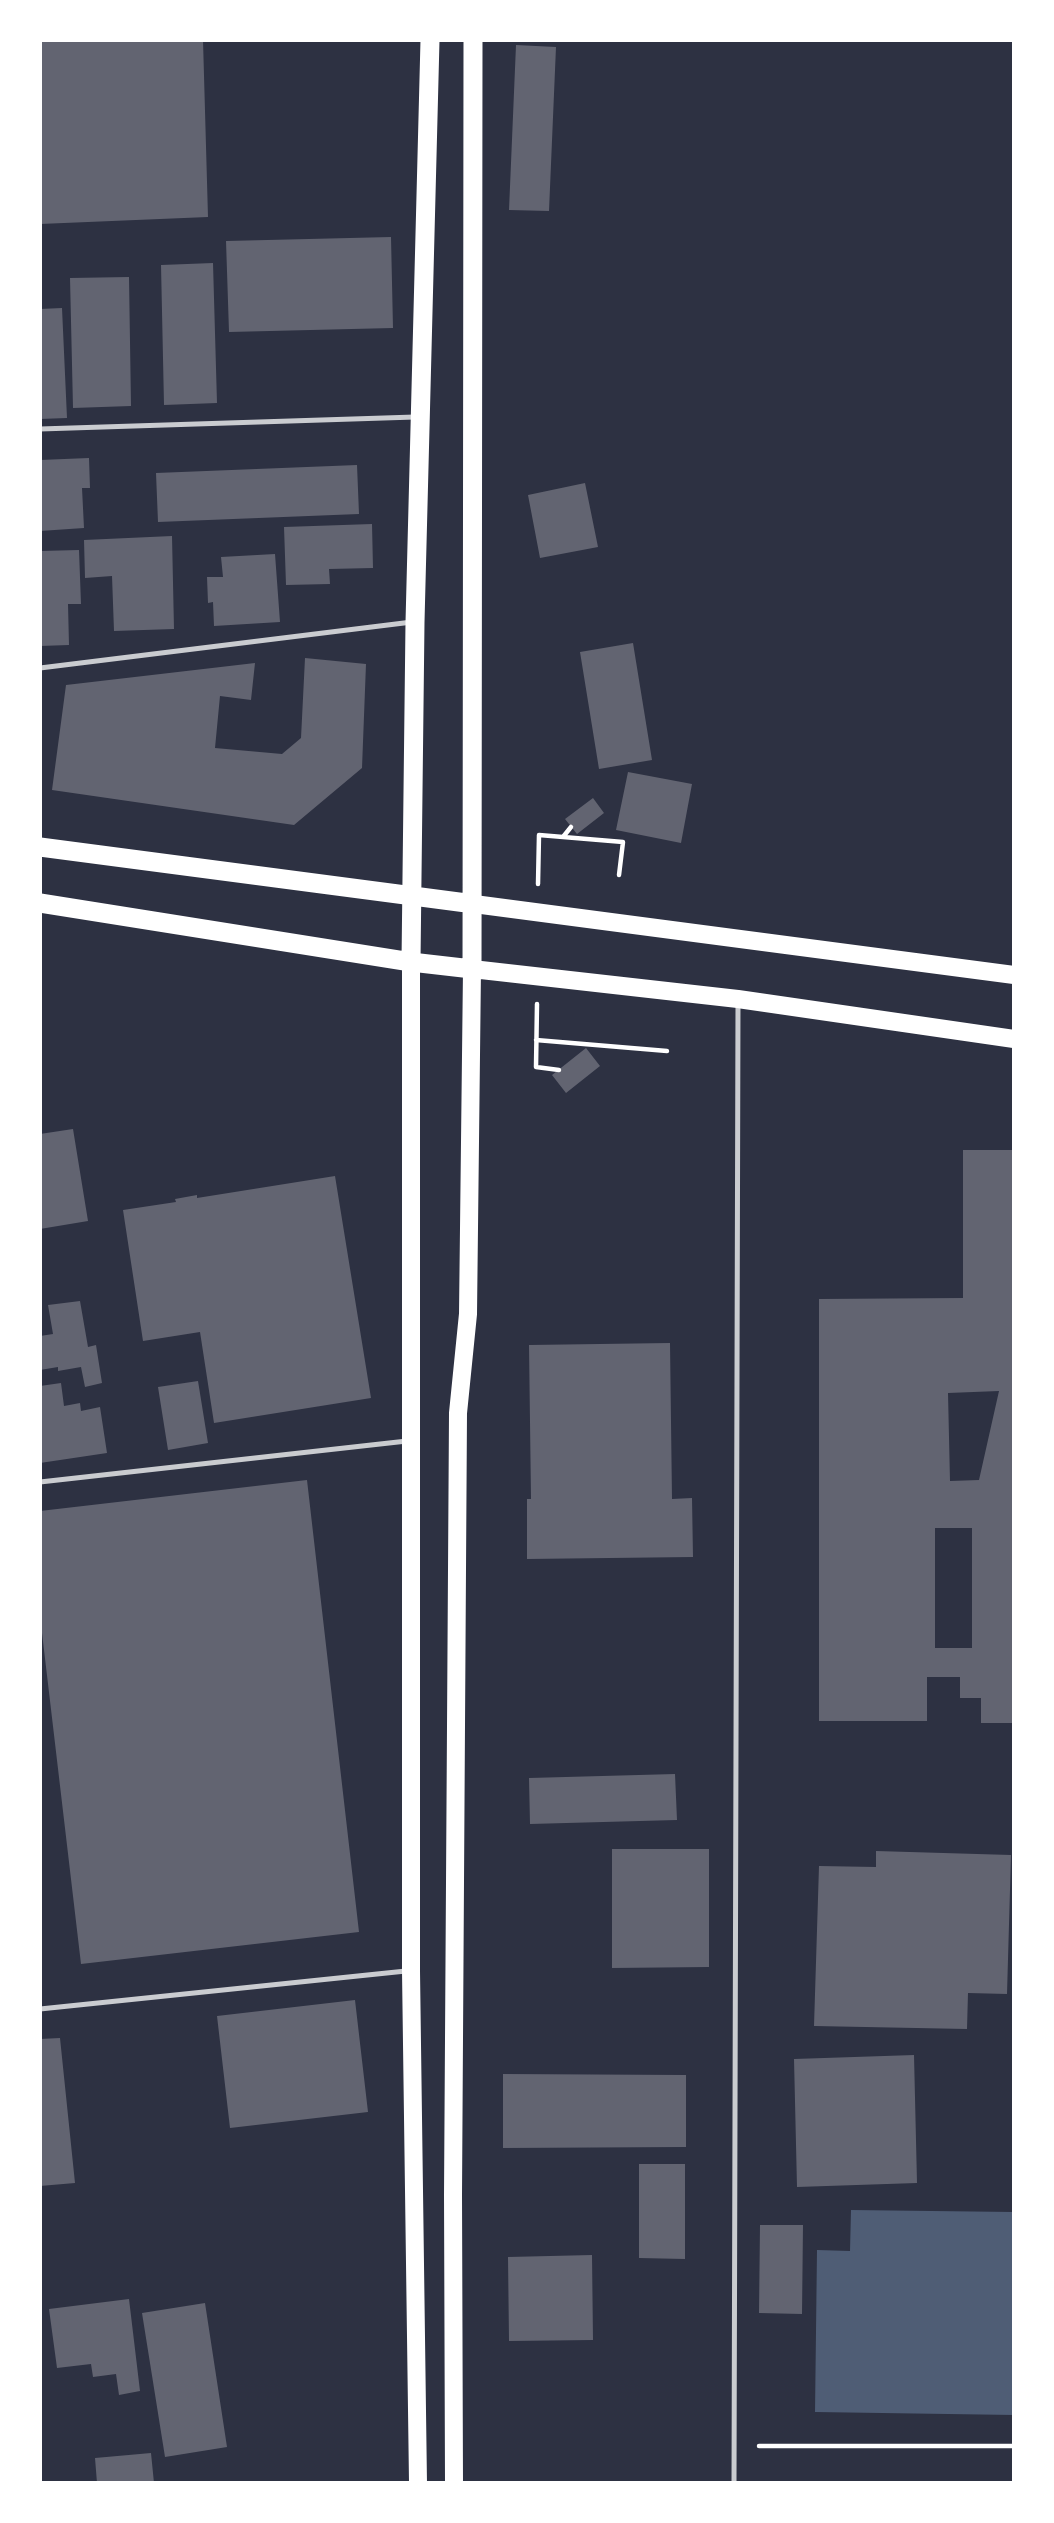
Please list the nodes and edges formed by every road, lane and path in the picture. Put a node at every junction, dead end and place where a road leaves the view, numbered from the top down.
1 (430, 40) edge
2 (473, 40) edge
3 (422, 417) junction
4 (40, 429) edge
5 (415, 622) junction
6 (40, 668) edge
7 (563, 837) dead end
8 (40, 847) edge
9 (619, 875) dead end
10 (411, 895) junction
11 (40, 902) edge
12 (474, 904) junction
13 (411, 962) junction
14 (472, 969) junction
15 (1014, 975) edge
16 (738, 999) junction
17 (1014, 1039) edge
18 (536, 1040) dead end
19 (667, 1051) dead end
20 (410, 1440) junction
21 (40, 1482) edge
22 (411, 1971) junction
23 (40, 2009) edge
24 (733, 2446) junction
25 (1014, 2446) edge
26 (418, 2483) edge
27 (454, 2483) edge
28 (734, 2483) edge

1 - 3 highway
2 - 12 highway
3 - 4 lane
3 - 5 highway
5 - 6 lane
5 - 10 highway
7 - 9 path
8 - 10 highway
10 - 12 highway
10 - 13 highway
11 - 13 highway
12 - 14 highway
12 - 15 main road
13 - 14 highway
13 - 20 main road
14 - 16 main road
14 - 27 main road
16 - 17 main road
16 - 24 lane
18 - 19 path
20 - 21 lane
20 - 22 main road
22 - 23 lane
22 - 26 main road
24 - 25 path
24 - 28 lane

